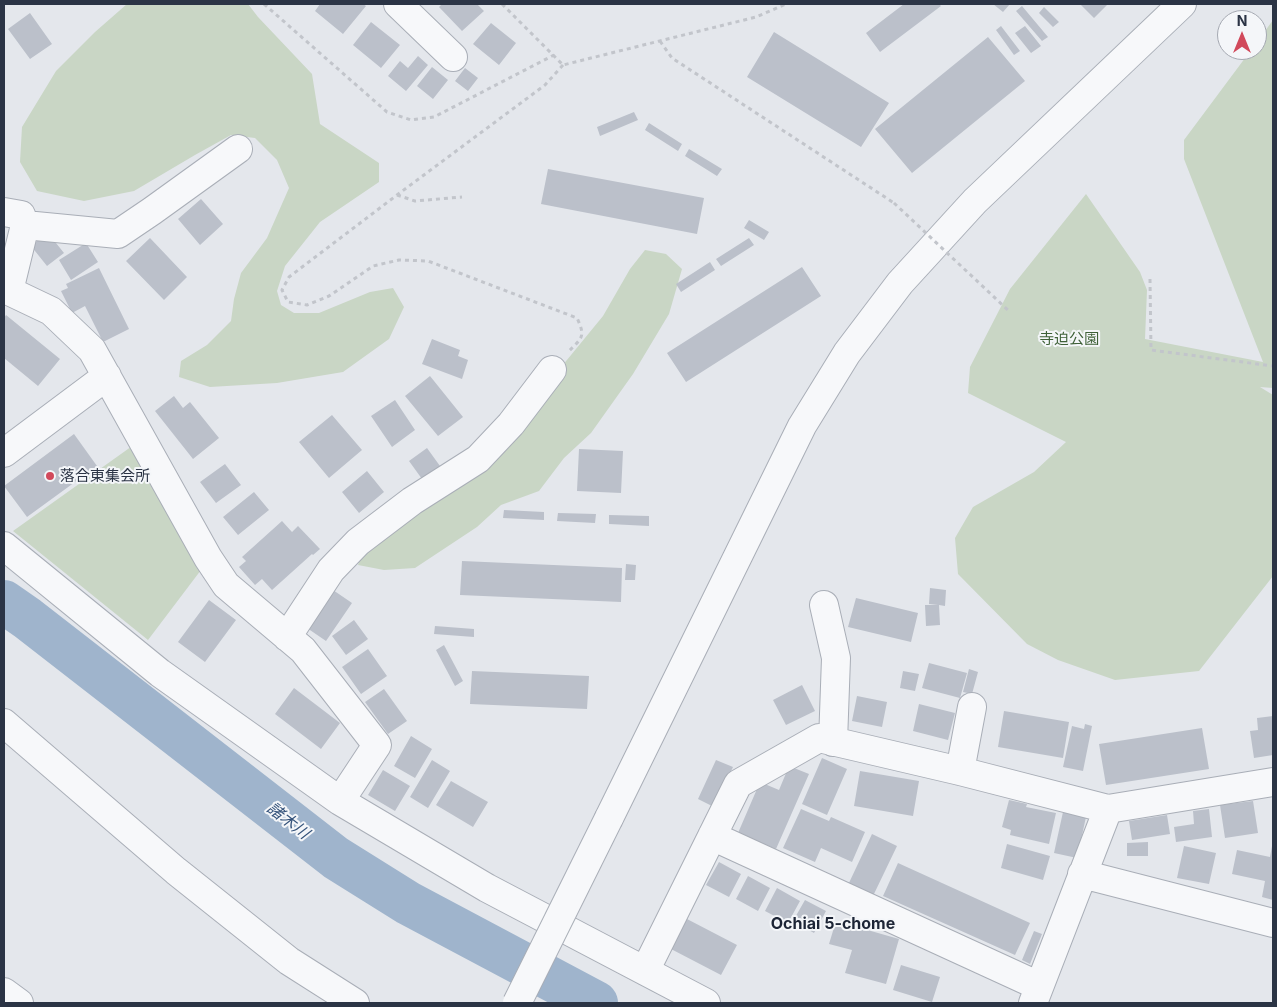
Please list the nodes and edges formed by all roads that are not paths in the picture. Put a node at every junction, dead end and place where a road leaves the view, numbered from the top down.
1 (1182, 4) edge
2 (405, 6) edge
3 (453, 57) dead end
4 (238, 148) dead end
5 (14, 218) edge
6 (6, 290) edge
7 (552, 370) road end
8 (107, 376) junction
9 (4, 453) edge
10 (4, 546) edge
11 (824, 604) dead end
12 (287, 637) junction
13 (972, 707) dead end
14 (4, 723) edge
15 (833, 742) junction
16 (960, 771) junction
17 (1273, 782) edge
18 (340, 802) junction
19 (1108, 810) junction
20 (712, 836) junction
21 (1082, 874) junction
22 (1273, 923) edge
23 (645, 971) junction
24 (4, 992) edge
25 (1038, 998) edge
26 (19, 1003) edge
27 (355, 1003) edge
28 (517, 1003) edge
29 (706, 1003) edge

1 - 28 street, bridge
2 - 3 street
4 - 5 street
5 - 6 street
6 - 8 street
7 - 12 street
8 - 9 street
8 - 12 street
10 - 18 street
11 - 15 street
12 - 18 street
13 - 16 street
14 - 27 street
15 - 16 street
15 - 20 street
16 - 19 street
17 - 19 street
18 - 23 street
19 - 21 street
20 - 23 street
20 - 25 street
21 - 22 street
21 - 25 street
23 - 29 street
24 - 26 street

